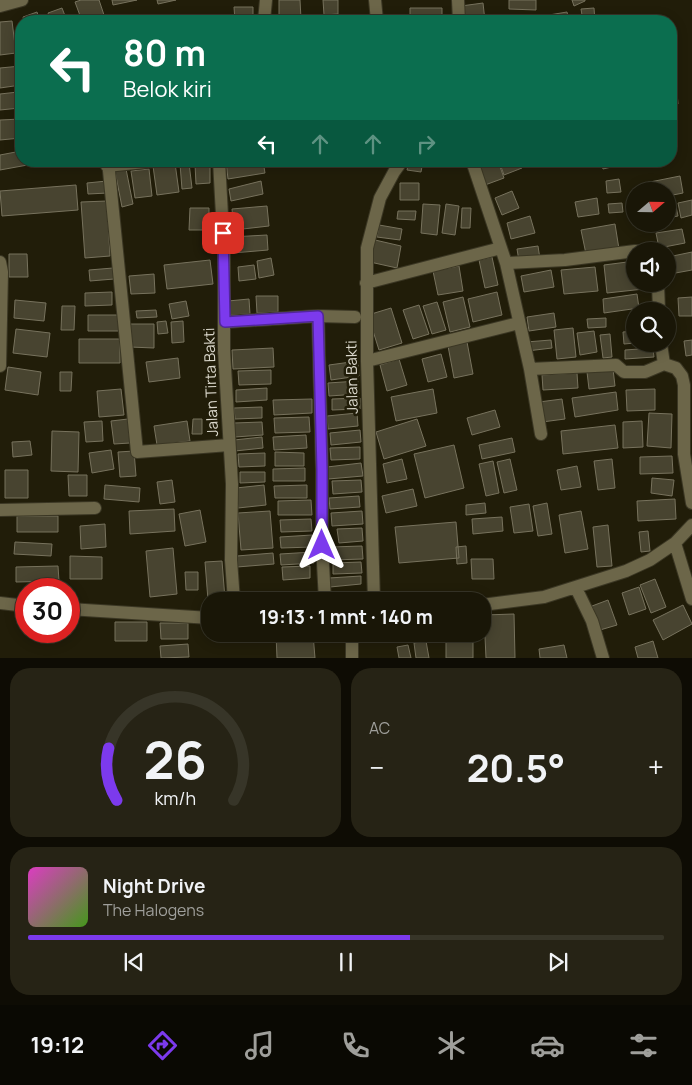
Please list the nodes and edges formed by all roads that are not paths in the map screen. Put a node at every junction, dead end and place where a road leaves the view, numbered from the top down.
1 (22, 0) edge
2 (266, 0) edge
3 (375, 0) edge
4 (458, 0) edge
5 (0, 6) edge
6 (265, 15) edge
7 (376, 15) edge
8 (459, 15) edge
9 (108, 167) edge
10 (219, 167) edge
11 (398, 167) edge
12 (474, 167) edge
13 (501, 248) junction
14 (626, 252) edge
15 (0, 262) edge
16 (506, 263) junction
17 (366, 283) junction
18 (318, 316) junction
19 (355, 317) dead end
20 (225, 322) junction
21 (519, 323) junction
22 (662, 352) edge
23 (367, 360) junction
24 (664, 364) junction
25 (0, 366) edge
26 (530, 369) junction
27 (541, 434) dead end
28 (229, 445) junction
29 (692, 503) edge
30 (95, 508) dead end
31 (0, 510) edge
32 (692, 525) edge
33 (675, 543) junction
34 (576, 588) junction
35 (233, 592) edge
36 (324, 592) edge
37 (374, 592) edge
38 (692, 599) edge
39 (0, 603) edge
40 (491, 604) edge
41 (15, 605) edge
42 (80, 610) edge
43 (201, 617) edge
44 (352, 642) edge
45 (352, 658) edge
46 (603, 658) edge

1 - 5 street
2 - 6 street
3 - 7 street
4 - 8 street
9 - 28 street
10 - 20 street, Jalan Tirta Bakti
11 - 17 street, Jalan Bakti
12 - 13 street
13 - 16 street
13 - 17 street
14 - 16 street
15 - 25 street
16 - 21 street
17 - 23 street, Jalan Bakti
18 - 19 street
18 - 20 street
18 - 36 street
20 - 28 street, Jalan Tirta Bakti
21 - 23 street
21 - 26 street
22 - 24 street
23 - 37 street, Jalan Bakti
24 - 26 street
24 - 29 street
26 - 27 street
28 - 35 street, Jalan Tirta Bakti
30 - 31 street
32 - 33 street
33 - 34 street
33 - 38 street
34 - 40 street
34 - 46 street
39 - 41 street
42 - 43 street
44 - 45 street

